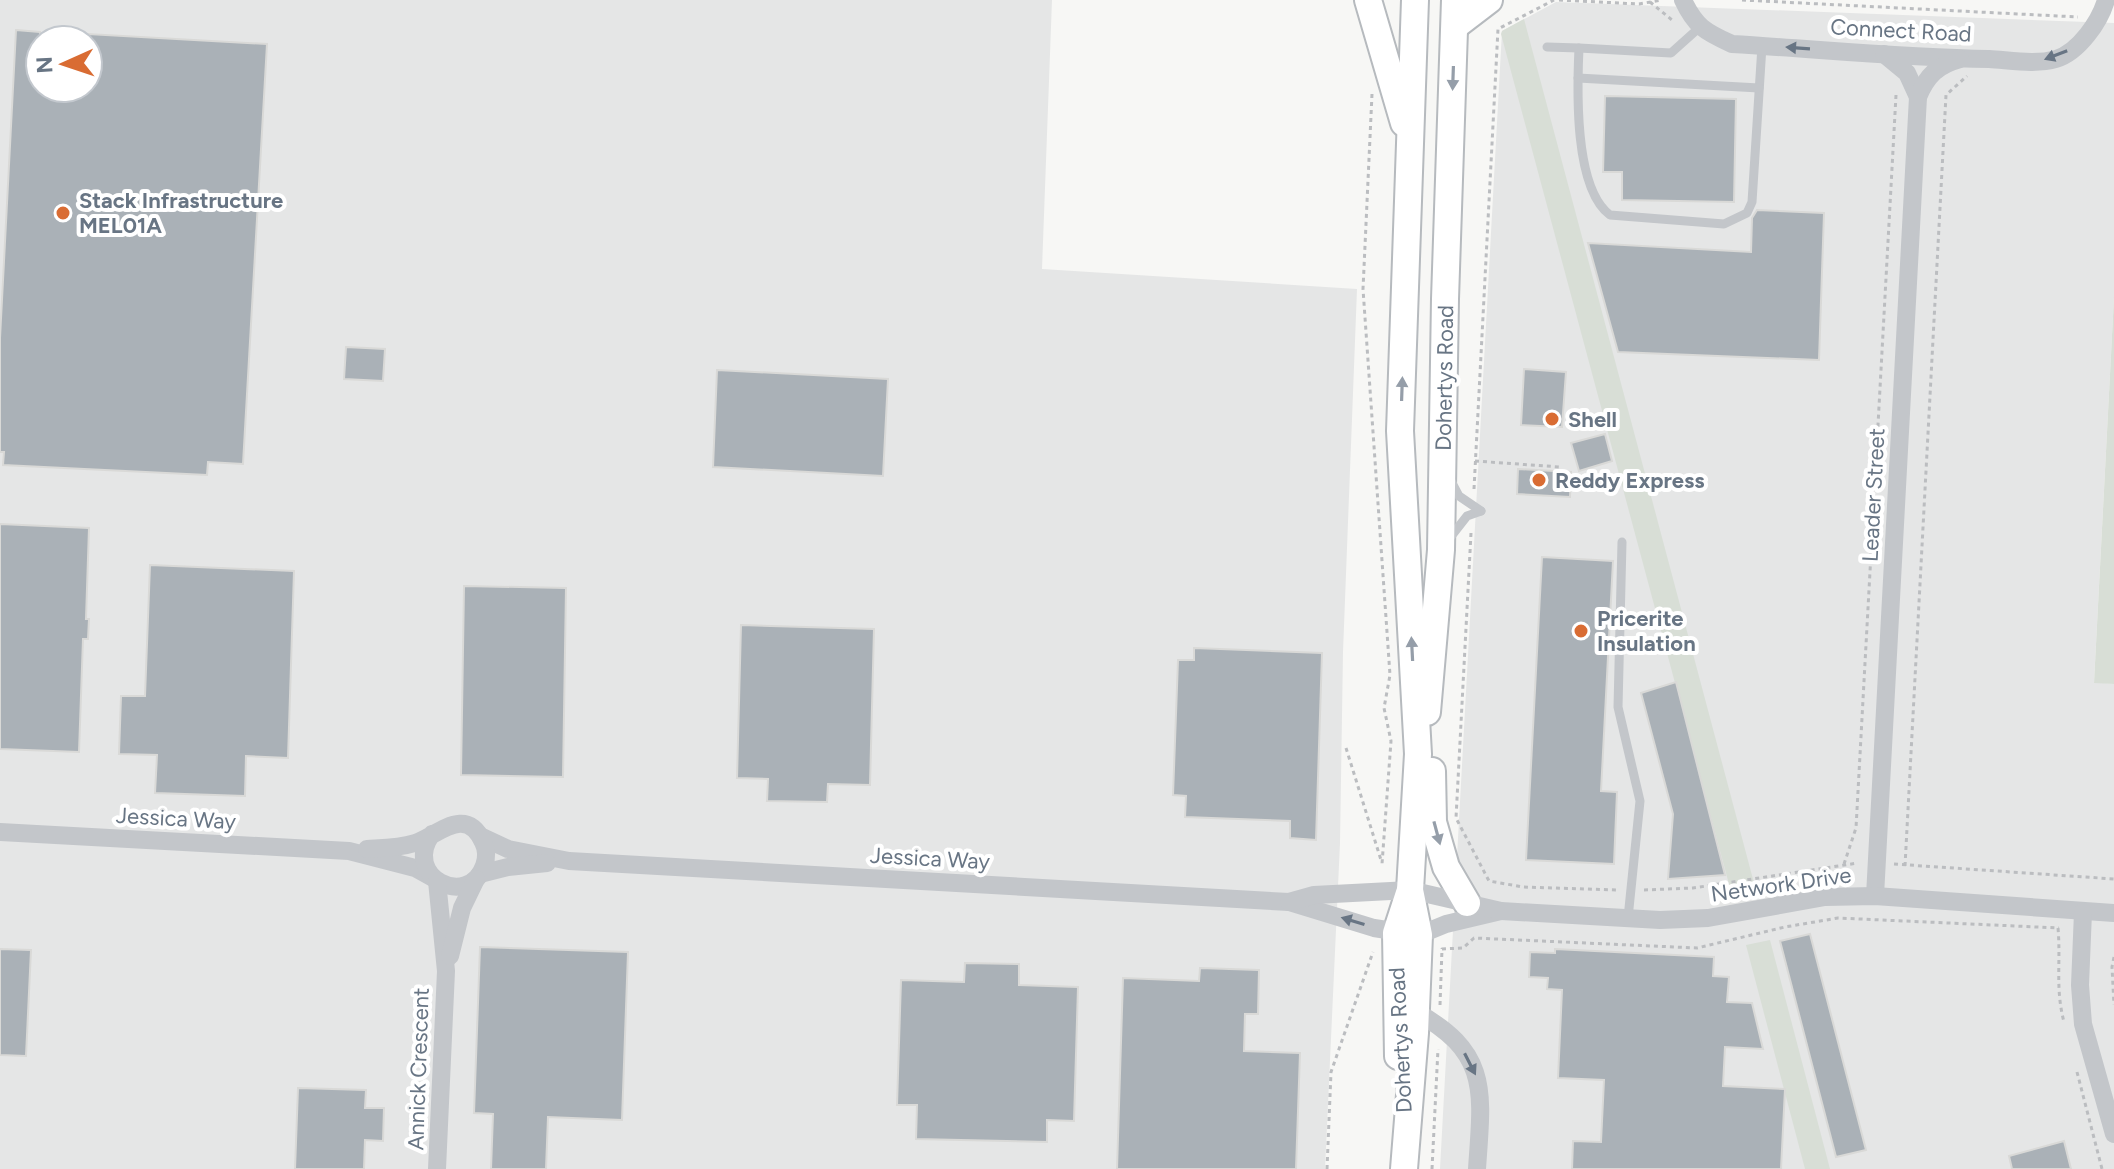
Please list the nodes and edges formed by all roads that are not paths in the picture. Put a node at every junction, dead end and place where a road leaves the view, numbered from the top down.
1 (1368, 0) edge
2 (1415, 0) edge
3 (1489, 0) edge
4 (1683, 0) edge
5 (2103, 9) edge
6 (1455, 13) edge
7 (1697, 32) junction
8 (1762, 46) junction
9 (1547, 47) dead end
10 (1579, 48) junction
11 (1883, 54) junction
12 (1964, 67) junction
13 (1578, 78) junction
14 (1759, 88) junction
15 (1918, 97) junction
16 (1411, 150) junction
17 (1443, 464) junction
18 (1622, 542) dead end
19 (1441, 550) junction
20 (1430, 699) junction
21 (1418, 754) junction
22 (0, 832) edge
23 (432, 834) junction
24 (480, 836) junction
25 (349, 851) junction
26 (569, 861) junction
27 (478, 877) junction
28 (435, 880) junction
29 (1410, 890) junction
30 (1875, 896) junction
31 (1289, 902) junction
32 (1467, 903) junction
33 (1501, 911) junction
34 (2114, 913) edge
35 (1628, 918) junction
36 (2083, 920) junction
37 (1407, 934) junction
38 (446, 971) junction
39 (1416, 1012) junction
40 (2114, 1134) edge
41 (1405, 1157) edge
42 (437, 1169) edge
43 (1477, 1169) edge

1 - 16 main road
2 - 16 main road, Dohertys Road
3 - 6 main road
4 - 7 street
5 -> 12 street, Connect Road
6 -> 17 main road, Dohertys Road
7 - 8 street, Connect Road
7 - 10 lane
11 -> 8 street, Connect Road
8 - 14 lane
9 - 10 lane
10 - 13 lane
11 - 12 street, Connect Road
11 - 15 street
12 - 15 street
13 - 14 lane
13 - 14 lane
15 - 30 street, Leader Street
21 -> 16 main road, Dohertys Road
17 - 19 main road, Dohertys Road
17 - 19 lane
18 - 35 lane
19 - 20 main road, Dohertys Road
20 - 21 main road, Dohertys Road
20 -> 32 main road
21 - 29 main road, Dohertys Road
22 - 25 street, Jessica Way
23 - 24 street
23 - 25 street, Jessica Way
23 - 28 street
24 - 26 street, Jessica Way
24 - 27 street
25 - 28 street, Jessica Way
26 - 27 street, Jessica Way
26 - 31 street, Jessica Way
27 - 28 street
27 - 38 street, Annick Crescent
28 - 38 street, Annick Crescent
29 - 31 street, Jessica Way
29 - 32 street, Network Drive
29 - 37 main road, Dohertys Road
30 - 35 street, Network Drive
30 - 36 street, Network Drive
37 -> 31 street, Jessica Way
32 - 33 street, Network Drive
33 - 35 street, Network Drive
33 - 37 street, Network Drive
34 - 36 street, Network Drive
36 - 40 street
37 - 39 main road, Dohertys Road
37 - 41 main road, Dohertys Road
38 - 42 street, Annick Crescent
39 - 41 main road, Dohertys Road
39 -> 43 street, Dohertys Road

